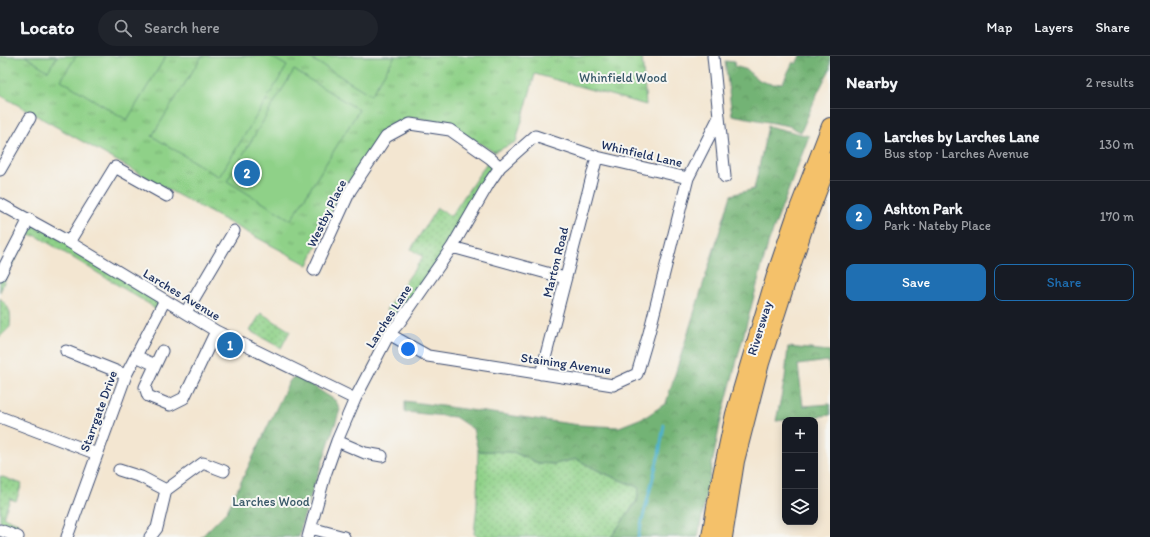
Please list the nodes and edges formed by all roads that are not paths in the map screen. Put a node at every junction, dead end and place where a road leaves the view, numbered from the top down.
1 (713, 56) edge
2 (719, 117) junction
3 (30, 118) dead end
4 (830, 126) edge
5 (535, 136) joint
6 (596, 157) junction
7 (830, 160) edge
8 (500, 167) junction
9 (0, 170) edge
10 (725, 177) dead end
11 (688, 178) junction
12 (167, 196) dead end
13 (0, 204) edge
14 (29, 219) junction
15 (234, 231) dead end
16 (69, 242) junction
17 (452, 247) junction
18 (314, 270) dead end
19 (0, 276) edge
20 (566, 278) junction
21 (165, 300) junction
22 (186, 312) junction
23 (216, 330) junction
24 (389, 334) junction
25 (66, 351) dead end
26 (162, 351) dead end
27 (136, 356) junction
28 (155, 365) junction
29 (541, 374) junction
30 (126, 375) junction
31 (355, 399) junction
32 (0, 417) edge
33 (337, 441) junction
34 (97, 454) junction
35 (382, 456) dead end
36 (118, 470) dead end
37 (224, 470) dead end
38 (166, 490) junction
39 (0, 530) edge
40 (310, 533) edge
41 (18, 537) edge
42 (67, 537) edge
43 (150, 537) edge
44 (344, 537) edge
45 (710, 537) edge
46 (724, 537) edge

1 - 2 street
2 - 10 street
2 - 11 street, Whinfield Lane
3 - 9 street
4 - 45 highway, Riversway
5 - 6 street, Whinfield Lane
5 - 8 street, Larches Lane
6 - 11 street, Whinfield Lane
6 - 20 street, Marton Road
7 - 46 highway, Riversway
8 - 17 street, Larches Lane
8 - 18 street, Westby Place
11 - 29 street, Staining Avenue
12 - 16 street
13 - 14 street, Larches Avenue
14 - 16 street, Larches Avenue
14 - 19 street
15 - 22 street
16 - 21 street, Larches Avenue
17 - 20 street
17 - 24 street, Larches Lane
20 - 29 street, Marton Road
21 - 22 street, Larches Avenue
21 - 27 street, Starrgate Drive
22 - 23 street, Larches Avenue
23 - 28 street
23 - 31 street, Larches Avenue
24 - 29 street, Staining Avenue
24 - 31 street, Larches Lane
25 - 30 street
26 - 28 street
27 - 28 street
27 - 30 street, Starrgate Drive
30 - 34 street, Starrgate Drive
31 - 33 street, Larches Lane
32 - 34 street
33 - 35 street
33 - 40 street, Larches Lane
34 - 42 street, Starrgate Drive
36 - 38 street
37 - 38 street
38 - 43 street
39 - 41 street
40 - 44 street

